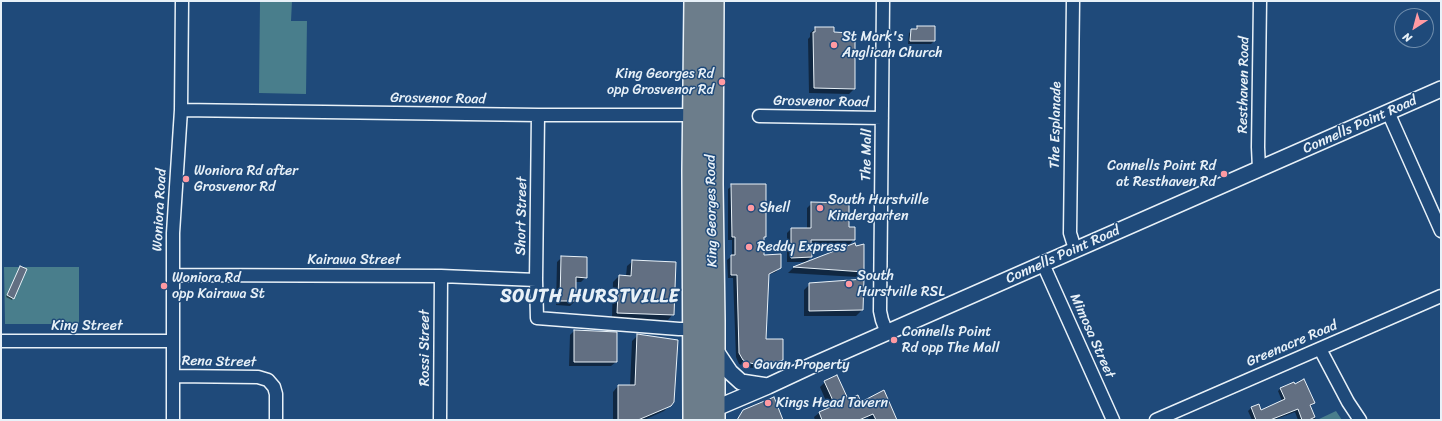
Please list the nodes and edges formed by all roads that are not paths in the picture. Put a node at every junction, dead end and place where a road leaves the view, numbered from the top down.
1 (182, 1) edge
2 (695, 1) edge
3 (713, 1) edge
4 (884, 1) edge
5 (1073, 1) edge
6 (1260, 1) edge
7 (1441, 89) edge
8 (181, 110) junction
9 (1388, 112) junction
10 (538, 115) junction
11 (694, 116) junction
12 (759, 116) dead end
13 (882, 118) junction
14 (1259, 169) junction
15 (1441, 231) edge
16 (1075, 249) junction
17 (1043, 264) junction
18 (173, 275) junction
19 (441, 276) junction
20 (536, 280) junction
21 (1441, 296) edge
22 (694, 329) junction
23 (887, 333) junction
24 (1, 341) edge
25 (173, 341) junction
26 (714, 348) junction
27 (1320, 349) junction
28 (174, 376) junction
29 (768, 386) junction
30 (700, 417) edge
31 (173, 420) edge
32 (276, 420) edge
33 (440, 420) edge
34 (1113, 420) edge
35 (1156, 420) edge
36 (1360, 420) edge

1 - 8 street, Woniora Road
2 - 11 highway, King Georges Road
3 - 26 highway, King Georges Road
4 - 13 street, The Mall
5 - 16 street, The Esplanade
6 - 14 street, Resthaven Road
7 - 9 street, Connells Point Road
8 - 10 street, Grosvenor Road
8 - 18 street, Woniora Road
9 - 14 street, Connells Point Road
9 - 15 street
10 - 11 street, Grosvenor Road
10 - 20 street, Short Street
11 - 22 highway, King Georges Road
12 - 13 street, Grosvenor Road
13 - 23 street, The Mall
14 - 16 street, Connells Point Road
16 - 17 street, Connells Point Road
17 - 23 street, Connells Point Road
17 - 34 street, Mimosa Street
18 - 19 street, Kairawa Street
18 - 25 street, Woniora Road
19 - 20 street, Kairawa Street
19 - 33 street, Rossi Street
20 - 22 street, Short Street
21 - 27 street, Greenacre Road
22 - 30 highway, King Georges Road
23 - 29 street, Connells Point Road
24 - 25 street, King Street
25 - 28 street, Woniora Road
26 - 29 street
26 - 30 highway, King Georges Road
27 - 35 street, Greenacre Road
27 - 36 street
28 - 31 street, Woniora Road
28 - 32 street, Rena Street
29 - 30 street, Connells Point Road

